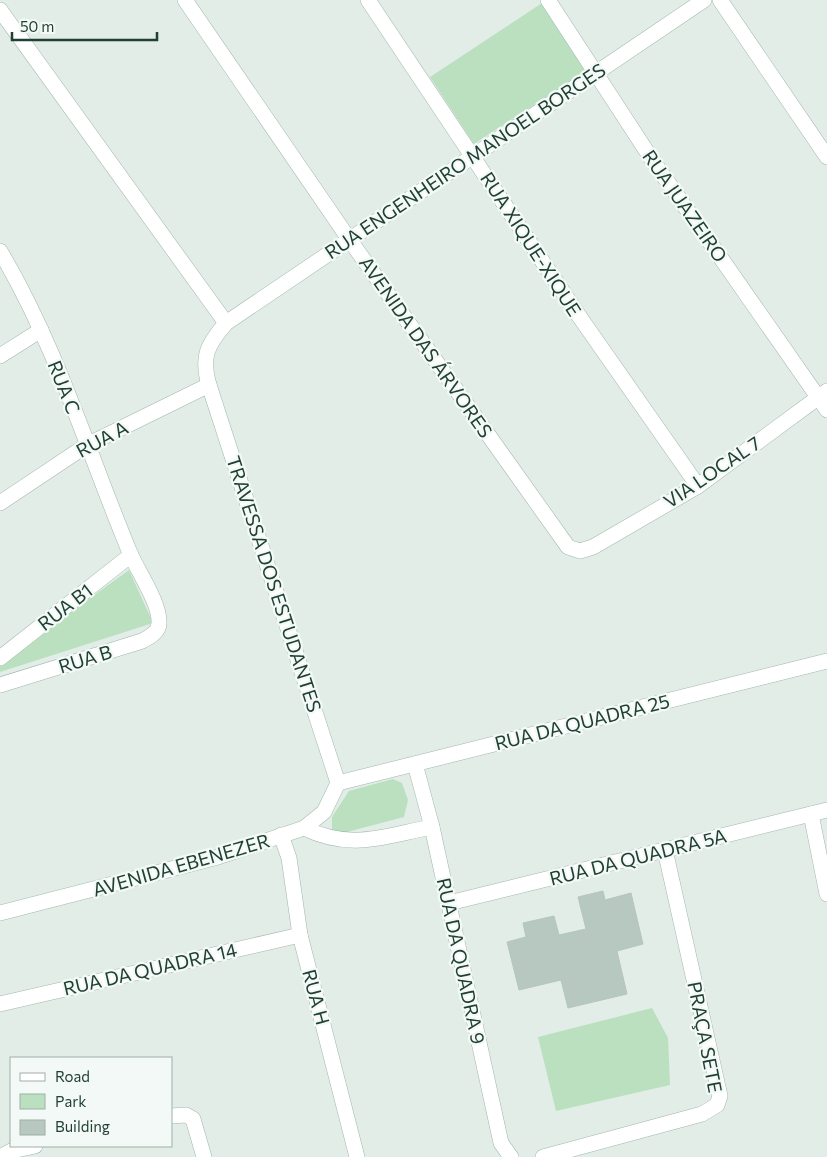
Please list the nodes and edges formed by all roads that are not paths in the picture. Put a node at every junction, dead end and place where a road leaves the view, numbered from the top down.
1 (185, 0) edge
2 (368, 0) edge
3 (548, 0) edge
4 (704, 0) edge
5 (720, 0) edge
6 (0, 10) edge
7 (596, 72) junction
8 (473, 155) junction
9 (827, 157) edge
10 (349, 239) junction
11 (0, 250) edge
12 (226, 323) junction
13 (41, 330) junction
14 (0, 356) edge
15 (209, 385) junction
16 (824, 400) edge
17 (87, 445) junction
18 (698, 486) junction
19 (0, 503) edge
20 (593, 547) joint
21 (131, 556) junction
22 (159, 620) joint
23 (0, 658) edge
24 (827, 661) edge
25 (0, 685) edge
26 (414, 764) junction
27 (338, 783) junction
28 (827, 810) edge
29 (811, 814) junction
30 (432, 827) junction
31 (304, 828) junction
32 (281, 835) junction
33 (665, 850) junction
34 (827, 894) edge
35 (449, 903) junction
36 (0, 913) edge
37 (300, 935) junction
38 (0, 1004) edge
39 (172, 1116) edge
40 (30, 1147) edge
41 (1, 1156) edge
42 (204, 1157) edge
43 (357, 1157) edge
44 (510, 1157) edge
45 (543, 1157) edge

1 - 10 street, AVENIDA DAS ÁRVORES
2 - 8 street, RUA XIQUE-XIQUE
3 - 7 street, RUA JUAZEIRO
4 - 7 street, RUA ENGENHEIRO MANOEL BORGES
5 - 9 street
6 - 12 street
7 - 8 street, RUA ENGENHEIRO MANOEL BORGES
7 - 16 street, RUA JUAZEIRO
8 - 10 street, RUA ENGENHEIRO MANOEL BORGES
8 - 18 street, RUA XIQUE-XIQUE
10 - 12 street, RUA ENGENHEIRO MANOEL BORGES
10 - 20 street, AVENIDA DAS ÁRVORES
11 - 13 street, RUA C
12 - 15 street, RUA ENGENHEIRO MANOEL BORGES
13 - 14 street
13 - 17 street, RUA C
15 - 17 street, RUA A
15 - 27 street, TRAVESSA DOS ESTUDANTES
16 - 18 street, VIA LOCAL 7
17 - 19 street, RUA A
17 - 21 street, RUA C
18 - 20 street, VIA LOCAL 7
21 - 22 street, RUA C
21 - 23 street, RUA B1
22 - 25 street, RUA B
24 - 26 street, RUA DA QUADRA 25
26 - 27 street, RUA DA QUADRA 25
26 - 30 street, RUA DA QUADRA 9
27 - 31 street, AVENIDA EBENEZER
28 - 29 street, RUA DA QUADRA 5A
29 - 33 street, RUA DA QUADRA 5A
29 - 34 street
30 - 31 street
30 - 35 street, RUA DA QUADRA 9
31 - 32 street, AVENIDA EBENEZER
32 - 36 street, AVENIDA EBENEZER
32 - 37 street, RUA H
33 - 35 street, RUA DA QUADRA 5A
33 - 45 street, PRAÇA SETE
35 - 44 street, RUA DA QUADRA 9
37 - 38 street, RUA DA QUADRA 14
37 - 43 street, RUA H
39 - 42 street
40 - 41 street

